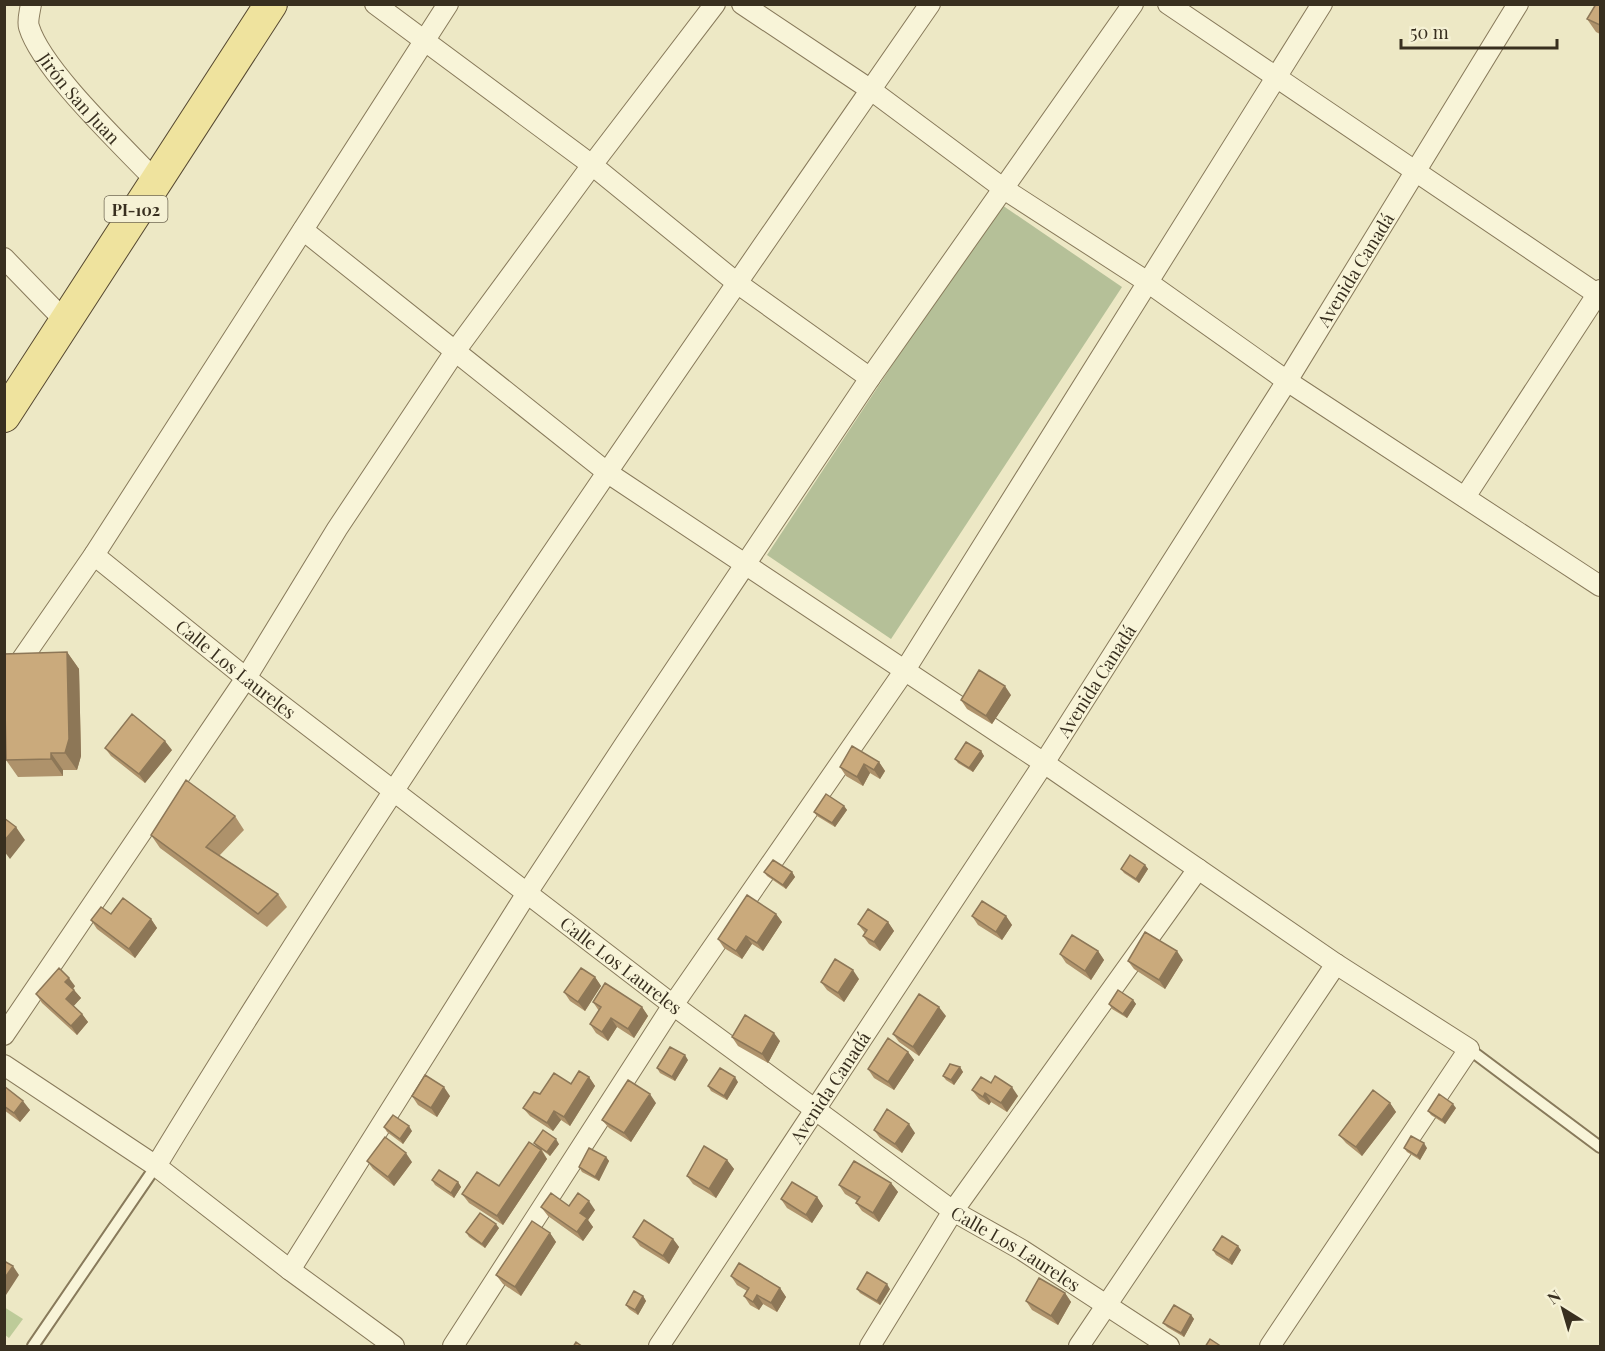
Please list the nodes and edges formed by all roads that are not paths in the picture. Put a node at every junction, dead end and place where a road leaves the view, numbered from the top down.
1 (31, 4) edge
2 (271, 4) edge
3 (375, 4) edge
4 (448, 4) edge
5 (715, 4) edge
6 (742, 4) edge
7 (930, 4) edge
8 (1133, 4) edge
9 (1167, 4) edge
10 (1322, 4) edge
11 (1518, 4) edge
12 (424, 40) junction
13 (1275, 78) junction
14 (871, 90) junction
15 (592, 165) junction
16 (1414, 171) junction
17 (155, 180) junction
18 (1004, 189) junction
19 (303, 230) junction
20 (4, 258) edge
21 (1146, 281) junction
22 (737, 283) junction
23 (1600, 293) edge
24 (65, 321) junction
25 (456, 350) junction
26 (870, 378) junction
27 (1287, 381) junction
28 (4, 416) edge
29 (608, 473) junction
30 (1465, 497) junction
31 (94, 555) junction
32 (746, 565) junction
33 (1599, 583) edge
34 (905, 670) junction
35 (246, 678) junction
36 (4, 685) edge
37 (1044, 763) junction
38 (393, 791) junction
39 (1198, 869) junction
40 (527, 893) junction
41 (1336, 964) junction
42 (674, 1005) junction
43 (4, 1035) edge
44 (1469, 1049) junction
45 (4, 1065) edge
46 (815, 1107) junction
47 (1600, 1147) edge
48 (156, 1166) junction
49 (954, 1211) junction
50 (290, 1270) junction
51 (1106, 1306) junction
52 (33, 1347) edge
53 (394, 1347) edge
54 (453, 1347) edge
55 (658, 1347) edge
56 (870, 1347) edge
57 (1079, 1347) edge
58 (1169, 1347) edge
59 (1270, 1347) edge

1 - 17 street, Jirón San Juan
2 - 17 main road, PI-102
3 - 12 street
4 - 12 street
5 - 15 street
6 - 14 street
7 - 14 street
8 - 18 street
9 - 13 street
10 - 13 street
11 - 16 street, Avenida Canadá
12 - 15 street
12 - 19 street
13 - 16 street
13 - 21 street
14 - 18 street
14 - 22 street
15 - 22 street
15 - 25 street
16 - 23 street
16 - 27 street, Avenida Canadá
17 - 24 main road, PI-102
18 - 21 street
18 - 26 street
19 - 25 street
19 - 31 street
20 - 24 street
21 - 27 street
21 - 34 street
22 - 26 street
22 - 29 street
23 - 30 street
24 - 28 main road, PI-102
25 - 29 street
25 - 35 street
26 - 32 street
27 - 30 street
27 - 37 street, Avenida Canadá
29 - 32 street
29 - 38 street
30 - 33 street
31 - 35 street, Calle Los Laureles
31 - 36 street
32 - 34 street
32 - 40 street
34 - 37 street
34 - 42 street
35 - 38 street, Calle Los Laureles
35 - 43 street
37 - 39 street
37 - 46 street, Avenida Canadá
38 - 40 street, Calle Los Laureles
38 - 48 street
39 - 41 street
39 - 49 street
40 - 42 street, Calle Los Laureles
40 - 50 street
41 - 44 street
41 - 51 street
42 - 46 street, Calle Los Laureles
42 - 54 street
44 - 47 lane
44 - 59 street
45 - 48 street
46 - 49 street, Calle Los Laureles
46 - 55 street, Avenida Canadá
48 - 50 street
48 - 52 lane
49 - 51 street, Calle Los Laureles
49 - 56 street
50 - 53 street
51 - 57 street
51 - 58 street, Calle Los Laureles

